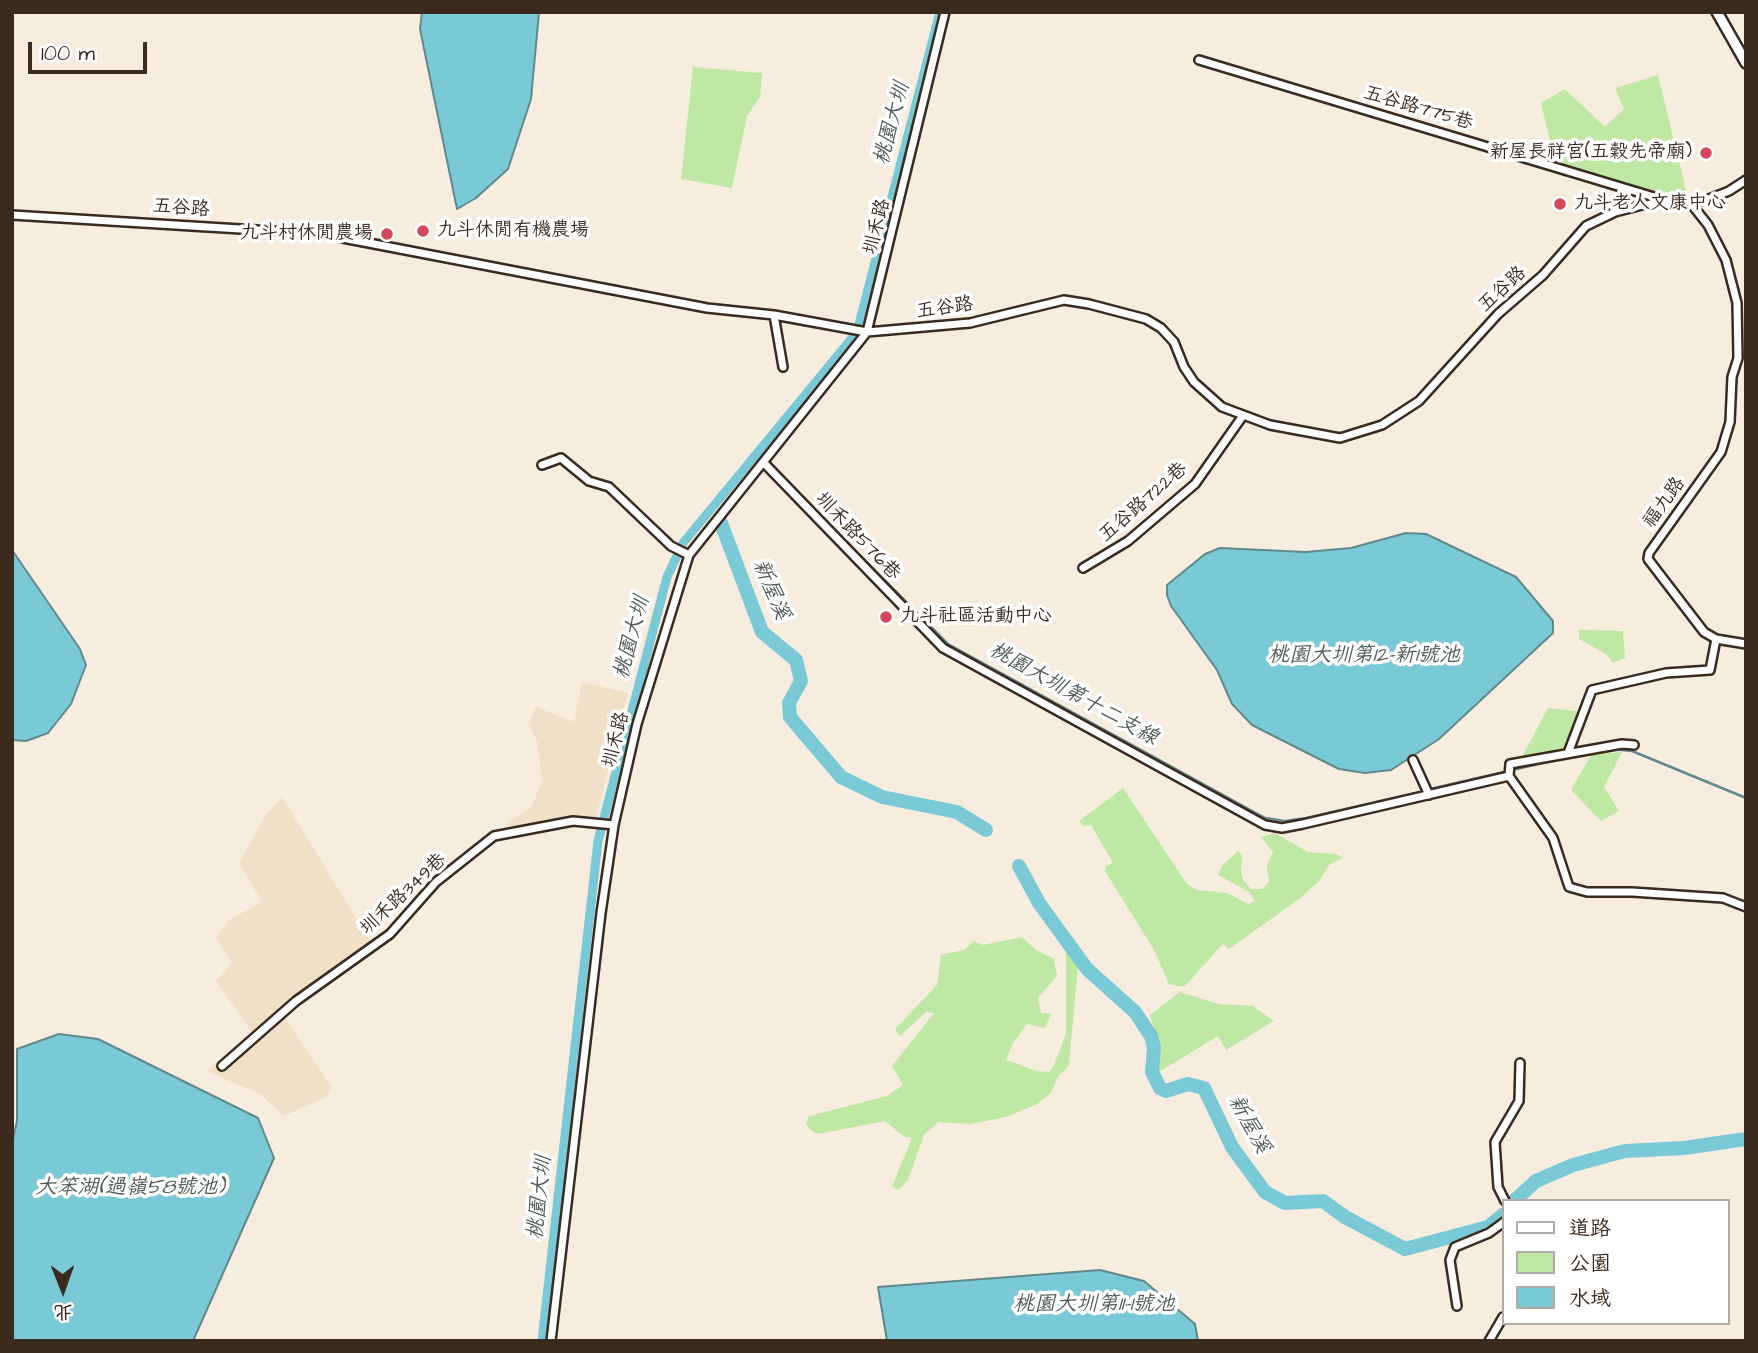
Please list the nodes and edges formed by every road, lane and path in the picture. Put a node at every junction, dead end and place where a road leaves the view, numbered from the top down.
1 (946, 12) edge
2 (1717, 12) edge
3 (1199, 60) dead end
4 (1746, 62) edge
5 (1746, 180) edge
6 (1668, 201) junction
7 (1689, 201) junction
8 (12, 215) edge
9 (774, 315) junction
10 (867, 332) junction
11 (783, 367) dead end
12 (1242, 417) junction
13 (764, 463) junction
14 (542, 465) dead end
15 (687, 554) junction
16 (1083, 568) dead end
17 (1716, 639) junction
18 (1746, 644) edge
19 (1634, 745) dead end
20 (1568, 753) junction
21 (1413, 760) dead end
22 (1510, 776) junction
23 (1429, 795) junction
24 (611, 824) junction
25 (1746, 907) edge
26 (1520, 1063) dead end
27 (222, 1066) dead end
28 (1505, 1199) edge
29 (1502, 1223) edge
30 (1457, 1307) dead end
31 (1502, 1319) edge
32 (551, 1341) edge
33 (1489, 1341) edge

1 - 10 street, 圳禾路
2 - 4 street
3 - 6 street, 五谷路775巷
5 - 7 street, 五谷路
6 - 7 street, 五谷路
6 - 12 street, 五谷路
7 - 17 street, 福九路
8 - 9 street, 五谷路
9 - 10 street, 五谷路
9 - 11 street
10 - 12 street, 五谷路
10 - 13 street, 圳禾路
12 - 16 street, 五谷路722巷
13 - 15 street, 圳禾路
13 - 23 street, 圳禾路576巷
14 - 15 street
15 - 24 street, 圳禾路
17 - 18 street
17 - 20 street
19 - 20 street
20 - 22 street
21 - 23 street
22 - 23 street, 圳禾路576巷
22 - 25 street
24 - 27 street, 圳禾路349巷
24 - 32 street, 圳禾路
26 - 28 street
29 - 30 street
31 - 33 street

